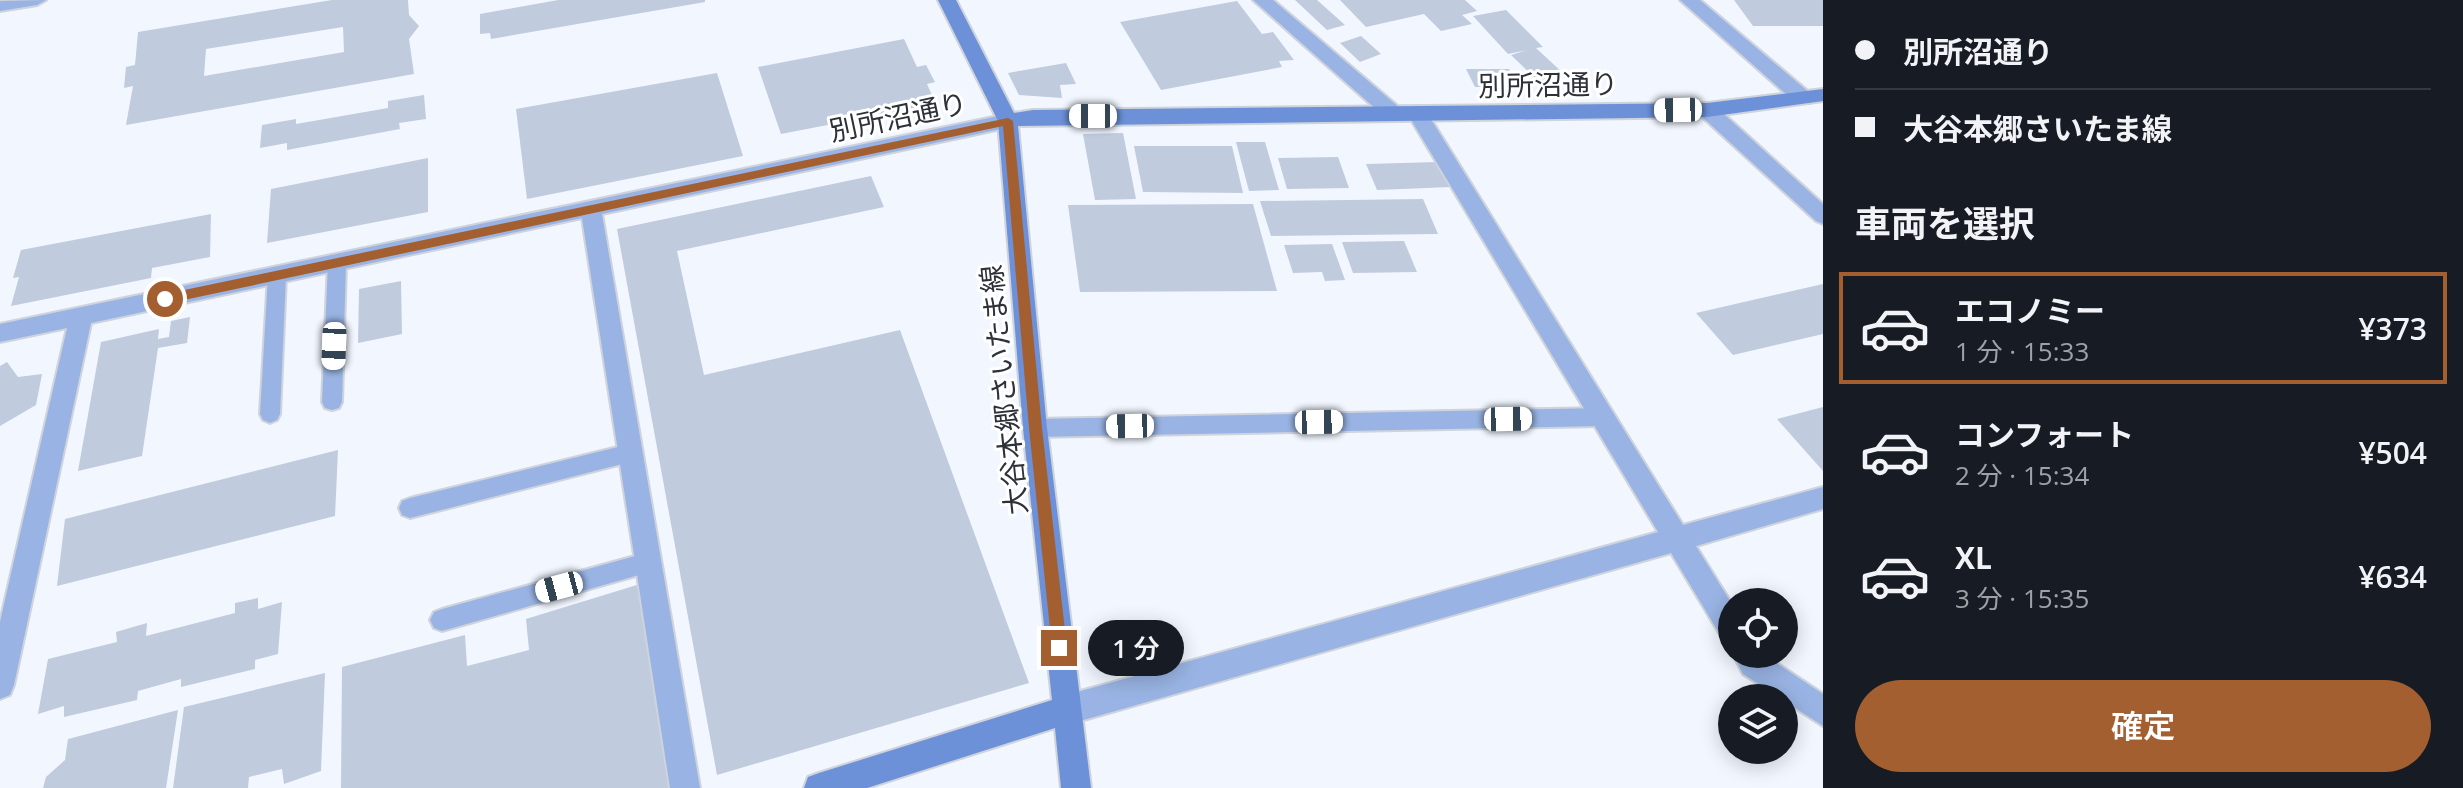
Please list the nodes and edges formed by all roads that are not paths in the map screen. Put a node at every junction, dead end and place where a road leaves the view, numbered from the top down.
1 (37, 0) edge
2 (947, 0) edge
3 (1262, 0) edge
4 (1689, 0) edge
5 (0, 6) edge
6 (1813, 97) edge
7 (1707, 110) junction
8 (1393, 113) junction
9 (1417, 113) junction
10 (1008, 121) junction
11 (591, 209) junction
12 (1823, 216) edge
13 (337, 263) junction
14 (277, 275) junction
15 (81, 316) junction
16 (0, 333) edge
17 (332, 402) dead end
18 (270, 414) dead end
19 (1602, 417) junction
20 (1035, 428) junction
21 (630, 453) junction
22 (1823, 498) edge
23 (410, 508) dead end
24 (1677, 539) junction
25 (646, 563) junction
26 (1718, 606) edge
27 (442, 620) dead end
28 (1759, 668) edge
29 (0, 685) edge
30 (1066, 710) junction
31 (1823, 711) edge
32 (685, 788) edge
33 (819, 788) edge
34 (1076, 788) edge

1 - 5 street
2 - 10 street, 大谷本郷さいたま線
3 - 8 street
4 - 6 street
6 - 7 street, 別所沼通り
7 - 9 street, 別所沼通り
7 - 12 street
8 - 9 street, 別所沼通り
8 - 10 street, 別所沼通り
9 - 19 street
10 - 11 street, 別所沼通り
10 - 20 street, 大谷本郷さいたま線
11 - 13 street, 別所沼通り
11 - 21 street
13 - 14 street, 別所沼通り
13 - 17 lane
14 - 15 street, 別所沼通り
14 - 18 lane
15 - 16 street, 別所沼通り
15 - 29 street
19 - 20 lane
19 - 24 street
20 - 30 street, 大谷本郷さいたま線
21 - 23 lane
21 - 25 street
22 - 24 street
24 - 26 street
24 - 30 street
25 - 27 lane
25 - 32 street
28 - 31 street
30 - 33 street
30 - 34 street, 大谷本郷さいたま線

